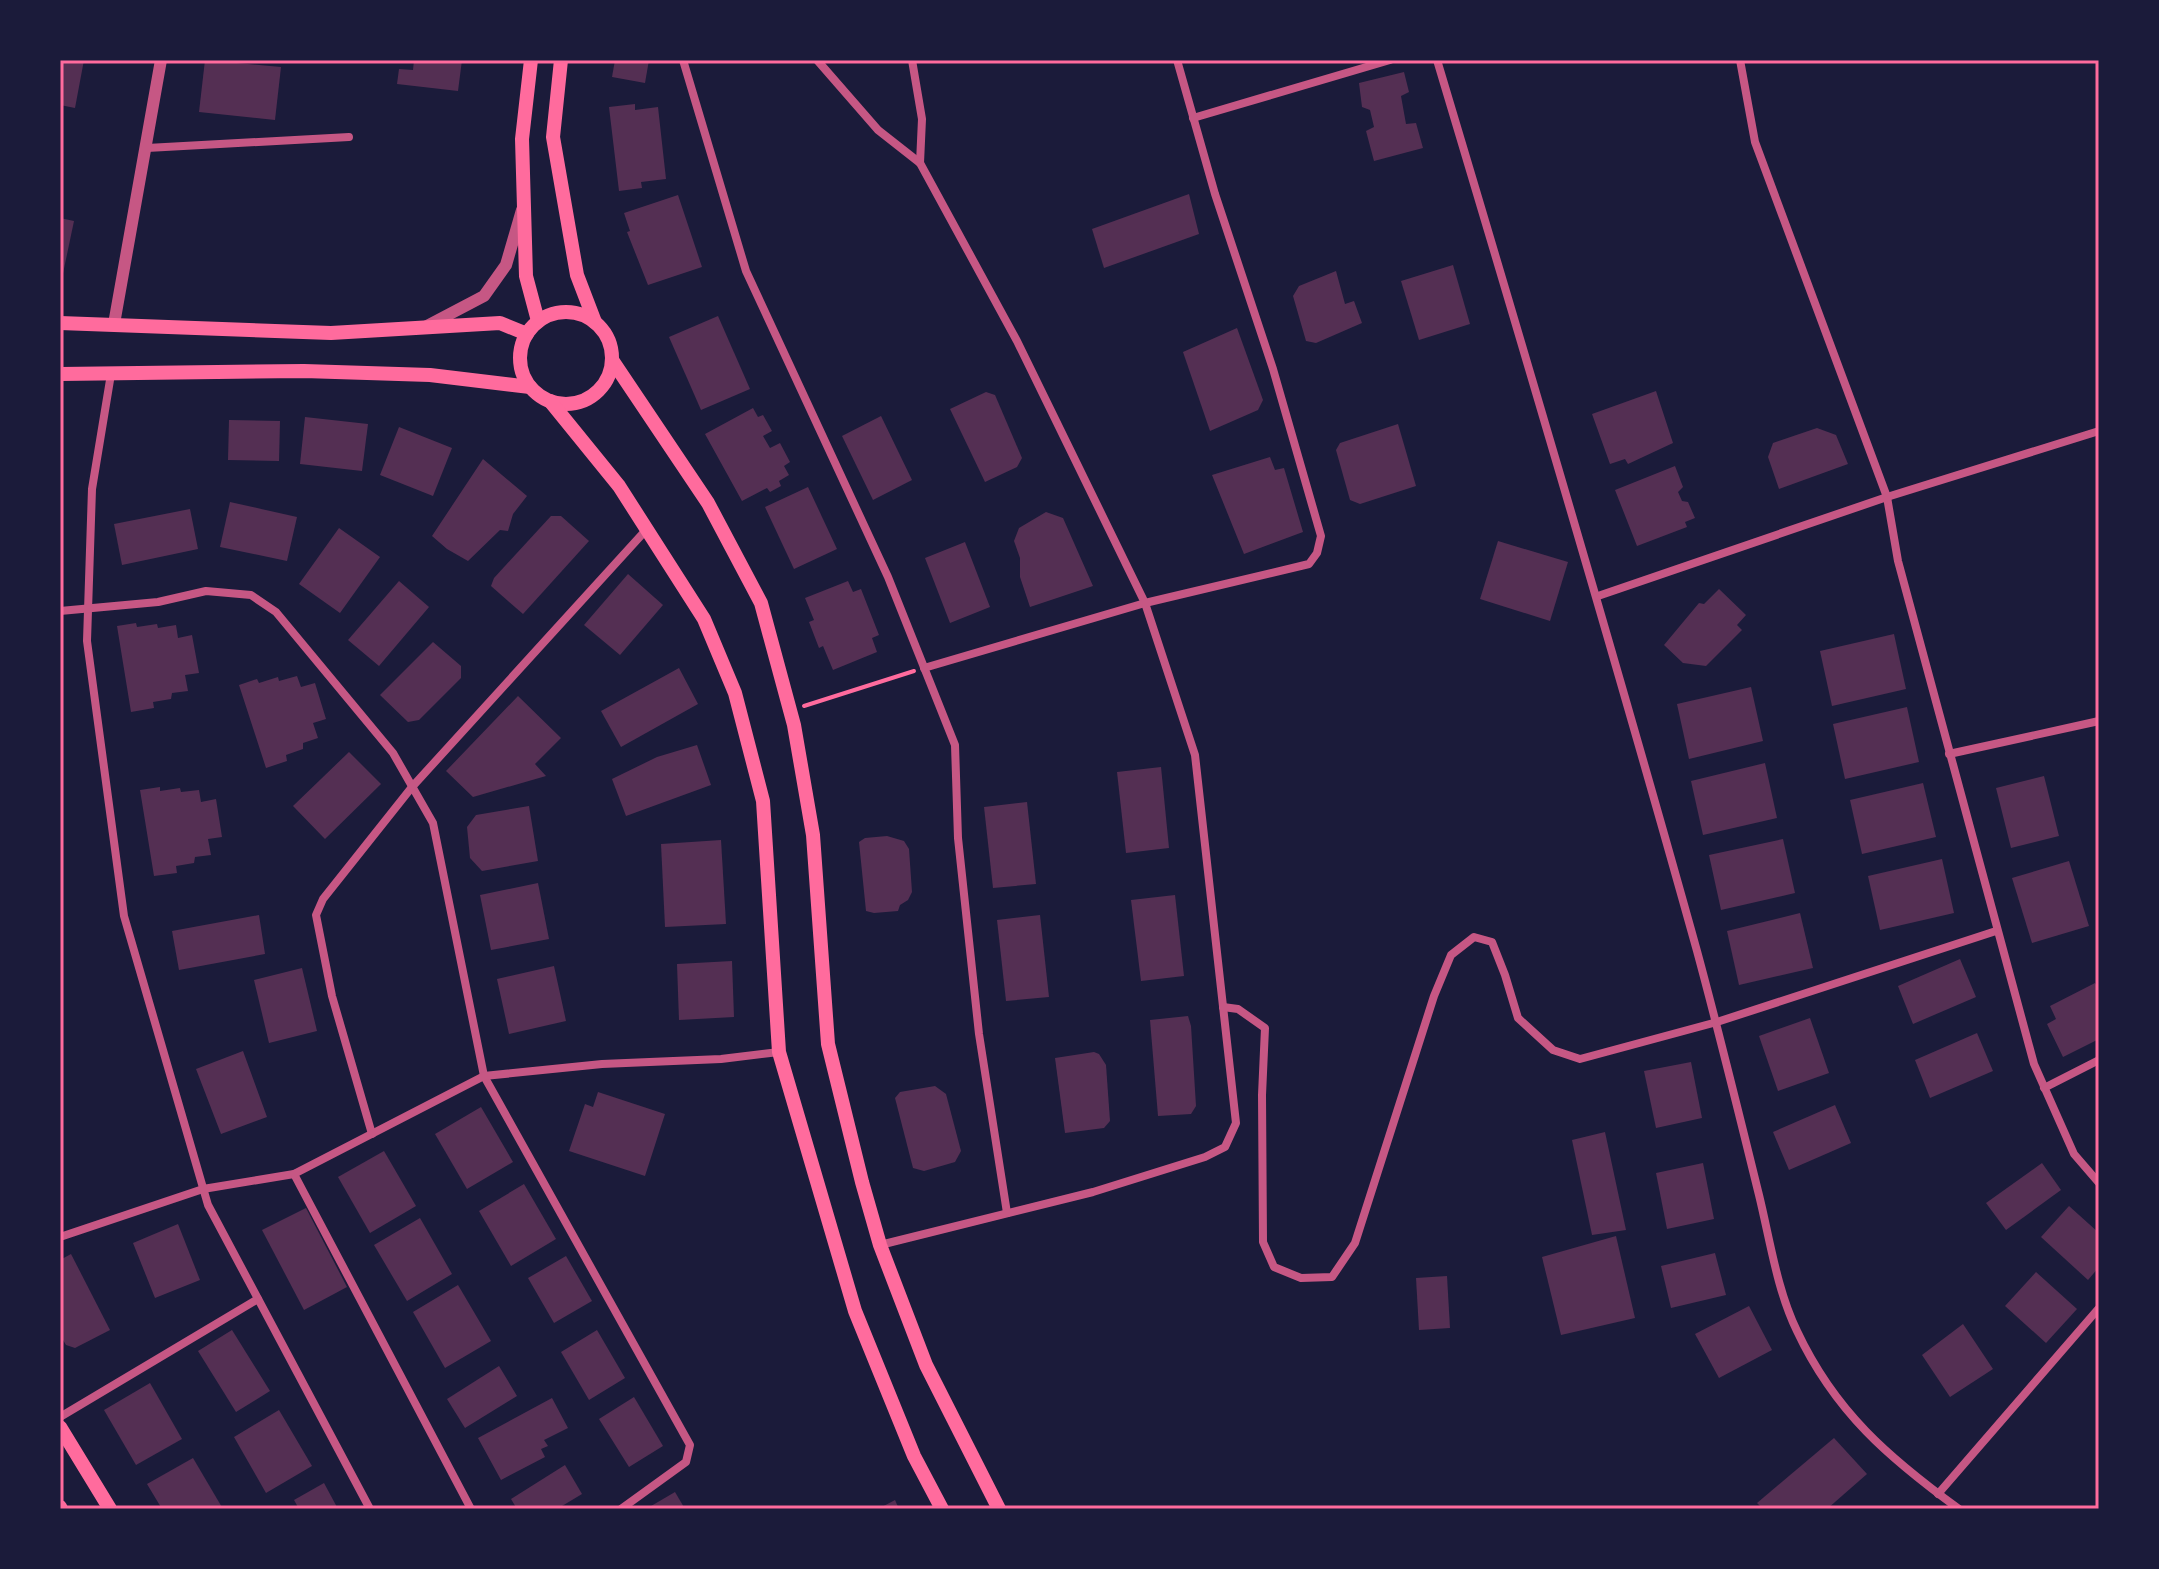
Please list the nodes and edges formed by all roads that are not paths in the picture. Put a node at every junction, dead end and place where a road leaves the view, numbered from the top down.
1 (161, 60) edge
2 (531, 60) edge
3 (561, 60) edge
4 (683, 60) edge
5 (817, 60) edge
6 (912, 60) edge
7 (1177, 60) edge
8 (1390, 60) edge
9 (1437, 60) edge
10 (1740, 60) edge
11 (1193, 118) junction
12 (349, 137) dead end
13 (147, 148) junction
14 (920, 163) junction
15 (525, 200) junction
16 (538, 321) junction
17 (595, 322) junction
18 (60, 323) edge
19 (114, 324) junction
20 (423, 328) junction
21 (527, 334) junction
22 (612, 360) junction
23 (60, 374) edge
24 (111, 374) junction
25 (530, 387) junction
26 (550, 401) junction
27 (2099, 431) edge
28 (1887, 497) junction
29 (646, 530) junction
30 (1598, 596) junction
31 (1145, 603) junction
32 (90, 608) junction
33 (60, 611) edge
34 (924, 668) junction
35 (2099, 721) edge
36 (1949, 754) junction
37 (412, 787) junction
38 (1996, 931) junction
39 (1223, 1007) junction
40 (1717, 1022) junction
41 (779, 1052) junction
42 (2099, 1060) edge
43 (484, 1076) junction
44 (2044, 1088) junction
45 (372, 1134) junction
46 (294, 1174) junction
47 (2099, 1183) edge
48 (203, 1189) junction
49 (1007, 1213) junction
50 (60, 1237) edge
51 (880, 1245) junction
52 (258, 1299) junction
53 (2099, 1308) edge
54 (60, 1417) edge
55 (60, 1427) edge
56 (1938, 1494) junction
57 (110, 1509) edge
58 (370, 1509) edge
59 (471, 1509) edge
60 (621, 1509) edge
61 (942, 1509) edge
62 (999, 1509) edge
63 (1959, 1509) edge

1 - 13 street
2 - 15 main road
3 - 17 main road
4 - 34 street
5 - 14 street
6 - 14 street
7 - 11 street
8 - 11 street
9 - 30 street
10 - 28 street
11 - 31 street
12 - 13 street
13 - 19 street
14 - 31 street
15 - 16 main road
15 - 20 street
16 - 17 main road
16 - 21 main road
17 - 22 main road
18 - 19 main road
19 - 20 main road
20 - 21 main road
21 - 25 main road
22 - 26 main road
22 - 51 main road
23 - 24 main road
24 - 25 main road
24 - 32 street
25 - 26 main road
26 - 29 main road
27 - 28 street
28 - 30 street
28 - 36 street
29 - 37 street
29 - 41 main road
30 - 40 street
31 - 34 street
31 - 39 street
32 - 33 street
32 - 37 street
32 - 48 street
34 - 49 street
35 - 36 street
36 - 38 street
37 - 43 street
37 - 45 street
38 - 40 street
38 - 44 street
39 - 40 street
39 - 49 street
40 - 56 street
41 - 43 street
41 - 61 main road
42 - 44 street
43 - 45 street
43 - 60 street
44 - 47 street
45 - 46 street
46 - 48 street
46 - 59 street
48 - 50 street
48 - 52 street
49 - 51 street
51 - 62 main road
52 - 54 street
52 - 58 street
53 - 56 street
55 - 57 main road
56 - 63 street

